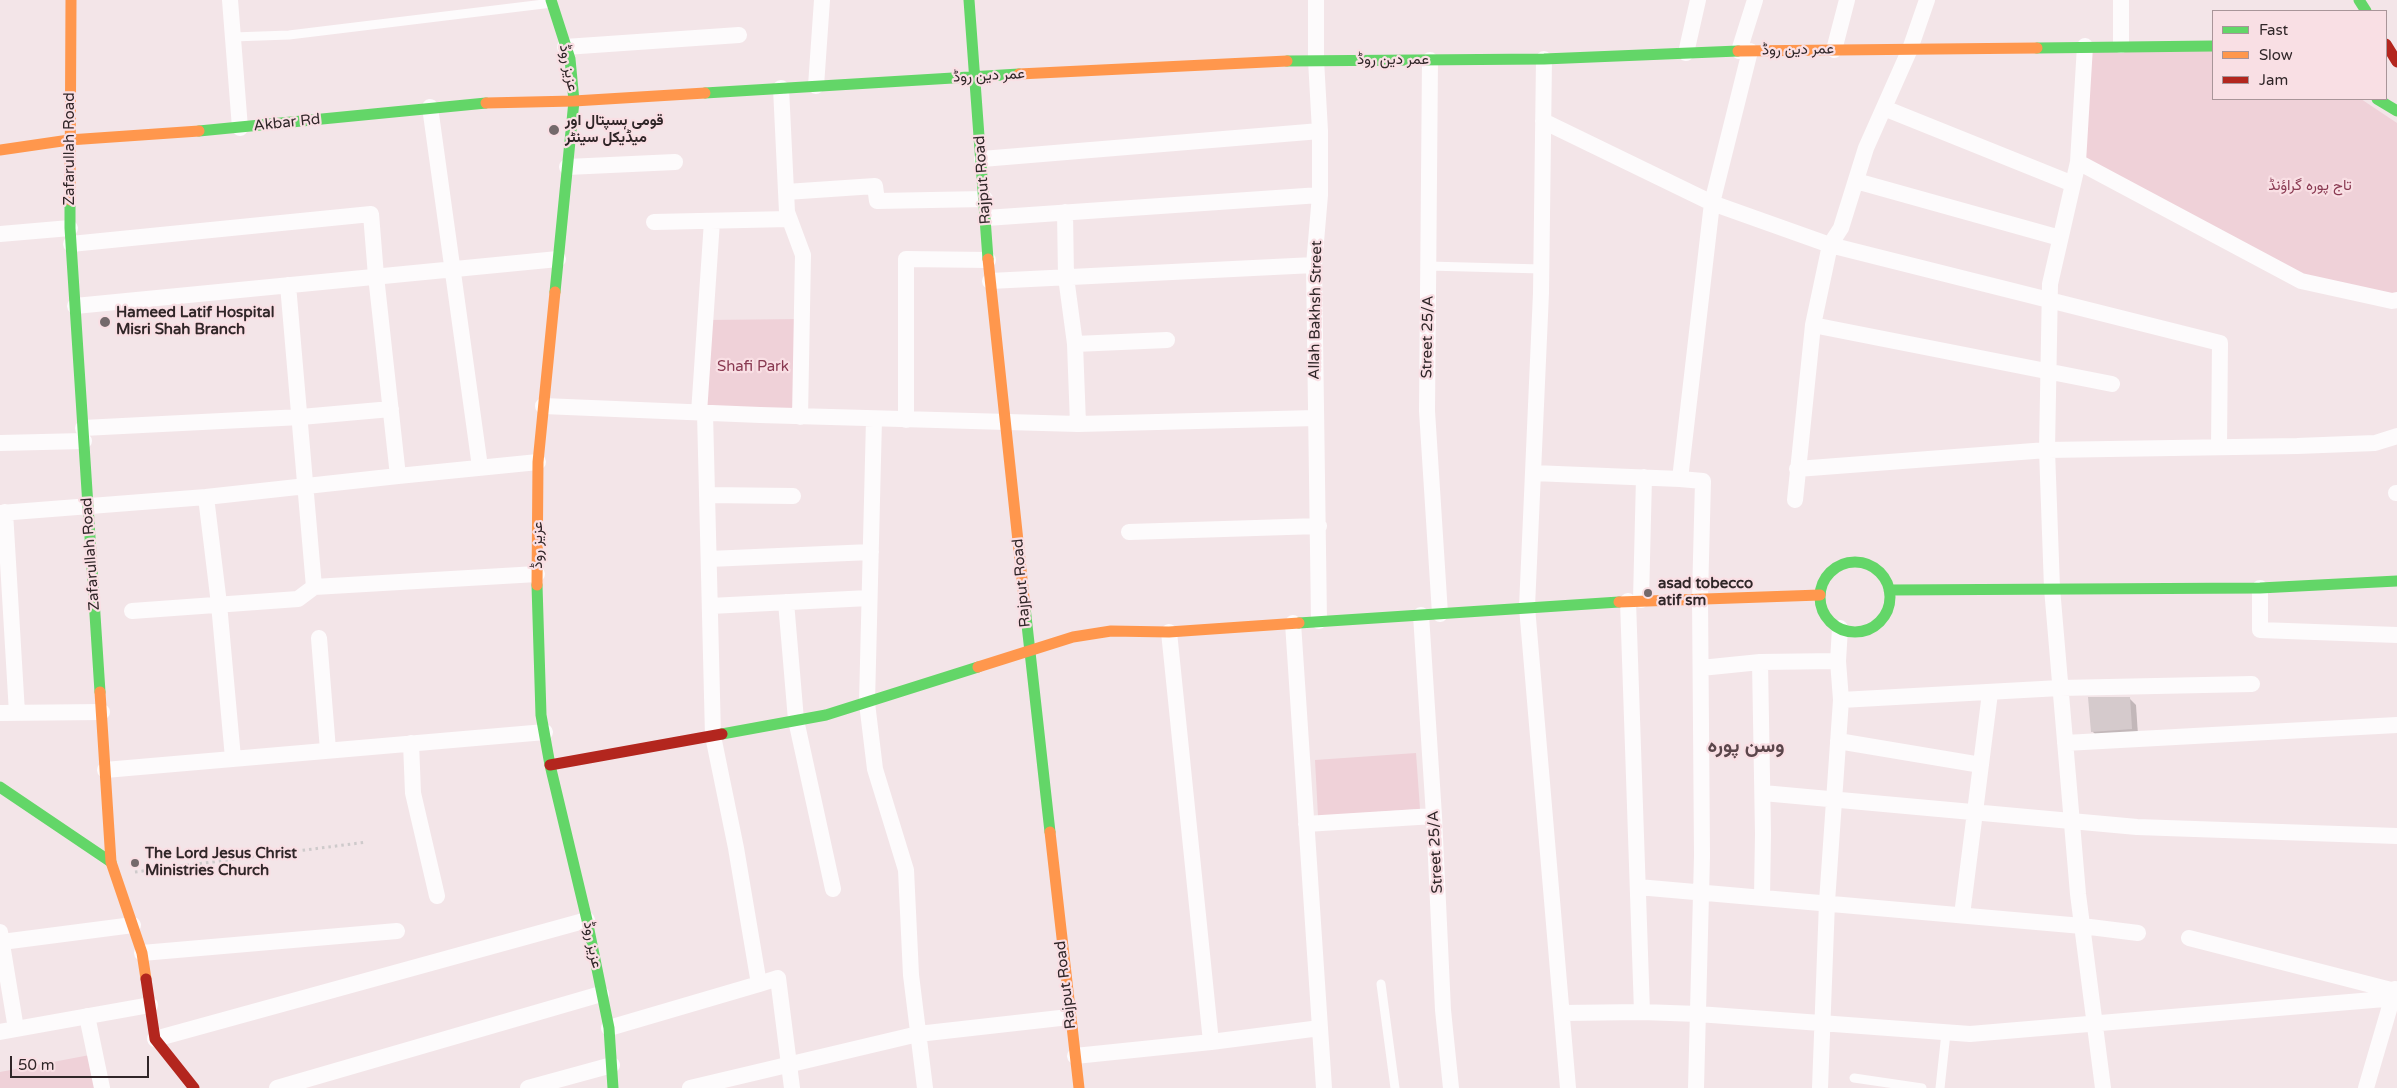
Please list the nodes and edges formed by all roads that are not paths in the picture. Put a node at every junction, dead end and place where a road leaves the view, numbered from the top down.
1 (71, 0) edge
2 (230, 0) edge
3 (822, 0) edge
4 (969, 0) edge
5 (1316, 0) edge
6 (1698, 0) edge
7 (1756, 0) edge
8 (1847, 0) edge
9 (1927, 0) edge
10 (2121, 0) edge
11 (551, 1) edge
12 (739, 35) dead end
13 (233, 37) junction
14 (2121, 45) junction
15 (2085, 46) junction
16 (2212, 46) edge
17 (565, 47) junction
18 (2389, 47) edge
19 (1910, 48) junction
20 (1834, 50) junction
21 (1744, 51) junction
22 (1686, 53) junction
23 (1544, 59) junction
24 (1316, 60) junction
25 (1430, 60) junction
26 (2397, 62) edge
27 (974, 76) junction
28 (816, 86) junction
29 (781, 88) junction
30 (2378, 100) edge
31 (574, 102) junction
32 (430, 108) junction
33 (1884, 108) junction
34 (2397, 111) edge
35 (1543, 121) junction
36 (240, 128) junction
37 (1320, 131) junction
38 (69, 140) junction
39 (0, 150) edge
40 (982, 159) junction
41 (675, 162) dead end
42 (2078, 162) junction
43 (567, 167) junction
44 (1856, 181) junction
45 (2073, 184) junction
46 (786, 192) junction
47 (1320, 195) junction
48 (985, 199) junction
49 (1712, 203) junction
50 (1065, 212) junction
51 (986, 218) junction
52 (789, 219) junction
53 (712, 221) junction
54 (654, 222) dead end
55 (0, 234) edge
56 (70, 236) junction
57 (2060, 238) junction
58 (1830, 246) junction
59 (558, 259) junction
60 (988, 260) junction
61 (1314, 264) junction
62 (1428, 266) junction
63 (451, 269) junction
64 (1542, 269) junction
65 (376, 276) junction
66 (1066, 277) junction
67 (990, 281) junction
68 (288, 285) junction
69 (2049, 300) junction
70 (2397, 300) edge
71 (75, 306) junction
72 (1813, 325) junction
73 (1167, 340) dead end
74 (1074, 344) junction
75 (2048, 370) junction
76 (2112, 384) dead end
77 (543, 406) junction
78 (391, 409) junction
79 (702, 413) junction
80 (301, 417) junction
81 (800, 417) junction
82 (1316, 418) junction
83 (874, 419) junction
84 (906, 420) junction
85 (1007, 422) junction
86 (1078, 424) junction
87 (83, 435) junction
88 (2397, 436) edge
89 (0, 443) edge
90 (2219, 446) junction
91 (2047, 450) junction
92 (538, 462) junction
93 (480, 468) junction
94 (1797, 469) junction
95 (1533, 473) junction
96 (398, 476) junction
97 (1644, 477) junction
98 (1680, 479) junction
99 (307, 486) junction
100 (707, 495) junction
101 (793, 496) dead end
102 (206, 497) junction
103 (1795, 500) dead end
104 (88, 507) junction
105 (2, 513) edge
106 (1319, 526) junction
107 (1129, 532) dead end
108 (871, 552) junction
109 (709, 559) junction
110 (538, 574) junction
111 (2397, 581) edge
112 (314, 587) junction
113 (2052, 588) junction
114 (2260, 588) junction
115 (1889, 590) junction
116 (1820, 596) junction
117 (1700, 597) junction
118 (870, 598) junction
119 (1635, 601) junction
120 (786, 602) junction
121 (219, 604) junction
122 (710, 606) junction
123 (1527, 607) junction
124 (132, 611) dead end
125 (1440, 614) junction
126 (1421, 615) junction
127 (1319, 621) junction
128 (1293, 623) junction
129 (1840, 628) junction
130 (1170, 632) junction
131 (2397, 635) edge
132 (319, 638) dead end
133 (1028, 650) junction
134 (1838, 661) junction
135 (1760, 662) junction
136 (1701, 668) junction
137 (2252, 684) dead end
138 (2060, 688) junction
139 (1990, 693) junction
140 (1841, 700) junction
141 (867, 702) junction
142 (17, 712) junction
143 (102, 712) junction
144 (0, 713) edge
145 (796, 720) junction
146 (2397, 725) edge
147 (544, 732) junction
148 (713, 736) junction
149 (1838, 741) junction
150 (2065, 742) junction
151 (411, 743) junction
152 (328, 750) junction
153 (233, 758) junction
154 (550, 765) junction
155 (1981, 765) junction
156 (105, 770) junction
157 (0, 788) edge
158 (1763, 794) junction
159 (1833, 799) junction
160 (1975, 812) junction
161 (1434, 816) junction
162 (2072, 820) junction
163 (1306, 824) junction
164 (2397, 836) edge
165 (111, 862) junction
166 (1638, 887) junction
167 (833, 889) dead end
168 (1701, 892) junction
169 (438, 896) dead end
170 (1762, 897) junction
171 (1827, 902) junction
172 (1962, 915) junction
173 (587, 920) junction
174 (133, 925) junction
175 (2082, 926) junction
176 (397, 931) dead end
177 (2138, 933) dead end
178 (1, 937) edge
179 (2189, 938) dead end
180 (142, 953) junction
181 (759, 984) junction
182 (1381, 984) dead end
183 (2395, 993) edge
184 (601, 994) junction
185 (150, 1005) junction
186 (1642, 1012) junction
187 (1563, 1013) junction
188 (1698, 1014) junction
189 (87, 1016) junction
190 (1070, 1017) junction
191 (1822, 1023) junction
192 (2095, 1024) junction
193 (608, 1028) junction
194 (1320, 1028) junction
195 (8, 1030) edge
196 (1946, 1033) junction
197 (918, 1034) junction
198 (155, 1039) junction
199 (1211, 1042) junction
200 (1074, 1056) junction
201 (790, 1064) junction
202 (612, 1065) junction
203 (1854, 1078) dead end
204 (102, 1088) edge
205 (194, 1088) edge
206 (278, 1088) edge
207 (528, 1088) edge
208 (613, 1088) edge
209 (690, 1088) edge
210 (792, 1088) edge
211 (925, 1088) edge
212 (1079, 1088) edge
213 (1324, 1088) edge
214 (1395, 1088) edge
215 (1451, 1088) edge
216 (1568, 1088) edge
217 (1696, 1088) edge
218 (1820, 1088) edge
219 (1922, 1088) edge
220 (1940, 1088) edge
221 (2103, 1088) edge
222 (2366, 1088) edge

1 - 38 street, Zafarullah Road
2 - 13 street
3 - 28 street
4 - 27 street, Rajput Road
5 - 24 street, Allah Bakhsh Street
6 - 22 street
7 - 21 street
8 - 20 street
9 - 19 street
10 - 14 street
11 - 13 lane
11 - 17 street, عزیز روڈ
12 - 17 street
13 - 36 street
14 - 15 street, عمر دین روڈ
14 - 16 street, عمر دین روڈ
15 - 19 street, عمر دین روڈ
15 - 42 street
17 - 31 street, عزیز روڈ
18 - 26 street
19 - 20 street, عمر دین روڈ
19 - 33 street
20 - 21 street, عمر دین روڈ
21 - 22 street, عمر دین روڈ
21 - 49 street
22 - 23 street, عمر دین روڈ
23 - 25 street, عمر دین روڈ
23 - 35 street
24 - 25 street, عمر دین روڈ
24 - 27 street, عمر دین روڈ
24 - 37 street, Allah Bakhsh Street
25 - 62 street, Street 25/A
27 - 28 street, عمر دین روڈ
27 - 40 street, Rajput Road
28 - 29 street, عمر دین روڈ
29 - 31 street, عمر دین روڈ
29 - 46 street
30 - 34 street
31 - 32 street, Akbar Rd
31 - 43 street, عزیز روڈ
32 - 36 street, Akbar Rd
32 - 63 street
33 - 44 street
33 - 45 street
35 - 49 street
35 - 64 street
36 - 38 street, Akbar Rd
37 - 40 street
37 - 47 street, Allah Bakhsh Street
38 - 39 street, Akbar Rd
38 - 56 street, Zafarullah Road
40 - 48 street, Rajput Road
41 - 43 street
42 - 45 street
42 - 70 street
43 - 59 street, عزیز روڈ
44 - 57 street
44 - 58 street
45 - 57 street
46 - 48 street
46 - 52 street
47 - 50 street
47 - 61 street, Allah Bakhsh Street
48 - 51 street, Rajput Road
49 - 58 street
49 - 98 street
50 - 51 street
50 - 66 street
51 - 60 street, Rajput Road
52 - 53 street
52 - 81 street
53 - 54 street
53 - 79 street
55 - 56 street
56 - 65 street
56 - 71 street, Zafarullah Road
57 - 69 street
58 - 69 street
58 - 72 street
59 - 63 street
59 - 77 street, عزیز روڈ
60 - 67 street, Rajput Road
60 - 84 street
61 - 66 street
61 - 82 street, Allah Bakhsh Street
62 - 64 lane
62 - 125 street, Street 25/A
63 - 65 street
63 - 93 street
64 - 95 street
65 - 68 street
65 - 78 street
66 - 67 street
66 - 74 street
67 - 85 street, Rajput Road
68 - 71 street
68 - 80 street
69 - 75 street
69 - 90 street
71 - 87 street, Zafarullah Road
72 - 75 street
72 - 94 street
73 - 74 street
74 - 86 street
75 - 76 street
75 - 91 street
77 - 79 street
77 - 92 street, عزیز روڈ
78 - 80 street
78 - 96 street
79 - 81 street
79 - 100 street
80 - 87 street
80 - 99 street
81 - 83 street
82 - 86 street
82 - 106 street, Allah Bakhsh Street
83 - 84 street
83 - 108 street
84 - 85 street
85 - 86 street
85 - 133 street, Rajput Road
87 - 89 street
87 - 104 street, Zafarullah Road
88 - 90 street
90 - 91 street
91 - 94 street
91 - 113 street
92 - 93 street
92 - 110 street, عزیز روڈ
93 - 96 street
94 - 103 street
95 - 97 street
95 - 123 street
96 - 99 street
97 - 98 street
97 - 119 street
98 - 117 street
99 - 102 street
99 - 112 street
100 - 101 street
100 - 109 street
102 - 104 street
102 - 121 street
104 - 105 street
104 - 143 street, Zafarullah Road
105 - 142 street
106 - 107 street
106 - 127 street, Allah Bakhsh Street
108 - 109 street
108 - 118 street
109 - 122 street
110 - 112 street
110 - 147 street, عزیز روڈ
111 - 114 street
112 - 121 street
113 - 114 street
113 - 115 street
113 - 138 street
114 - 131 street
115 - 116 street
115 - 129 street
116 - 117 street
116 - 129 street
117 - 119 street
117 - 136 street
118 - 120 street
118 - 141 street
119 - 123 street
119 - 166 street
120 - 122 street
120 - 145 street
121 - 124 street
121 - 153 street
122 - 148 street
123 - 125 street
123 - 187 street
125 - 126 street
126 - 127 street
126 - 161 street, Street 25/A
127 - 128 street
128 - 130 street
128 - 163 street
129 - 134 street
130 - 133 street
130 - 199 street
132 - 152 street
133 - 141 street
133 - 190 street, Rajput Road
134 - 135 street
134 - 140 street
135 - 136 street
135 - 158 street
136 - 168 street
137 - 138 street
138 - 139 street
138 - 150 street
139 - 140 street
139 - 155 street
140 - 149 street
141 - 145 street
141 - 197 street
142 - 143 street
142 - 144 street
143 - 156 street, Zafarullah Road
145 - 148 street
145 - 167 street
146 - 150 street
147 - 151 street
147 - 154 street, عزیز روڈ
148 - 154 street
148 - 181 street
149 - 155 street
149 - 159 street
150 - 162 street
151 - 152 street
151 - 169 street
152 - 153 street
153 - 156 street
154 - 173 street, عزیز روڈ
155 - 160 street
156 - 165 street, Zafarullah Road
157 - 165 street
158 - 159 street
158 - 170 street
159 - 160 street
159 - 171 street
160 - 162 street
160 - 172 street
161 - 163 street
161 - 215 street, Street 25/A
162 - 164 street
162 - 175 street
163 - 194 street
165 - 174 street, Zafarullah Road
166 - 168 street
166 - 186 street
168 - 170 street
168 - 188 street
170 - 171 street
171 - 172 street
171 - 191 street
172 - 175 street
173 - 184 street, عزیز روڈ
173 - 198 street
174 - 178 street
174 - 180 street, Zafarullah Road
175 - 177 street
175 - 192 street
176 - 180 street
178 - 195 street
179 - 183 street
180 - 185 street, Zafarullah Road
181 - 193 street
181 - 201 street
182 - 214 lane
183 - 192 street
183 - 222 street
184 - 193 street, عزیز روڈ
184 - 206 street
185 - 189 street
185 - 198 street, Zafarullah Road
186 - 187 street
186 - 188 street
187 - 216 street
188 - 191 street
188 - 217 street
189 - 195 street
189 - 204 street
190 - 197 street
190 - 200 street, Rajput Road
191 - 196 street
191 - 218 street
192 - 196 street
192 - 221 street
193 - 202 street, عزیز روڈ
194 - 199 street
194 - 213 street
196 - 220 lane
197 - 201 street
197 - 211 street
198 - 205 street
199 - 200 street
200 - 212 street, Rajput Road
201 - 209 street
201 - 210 street
202 - 207 street
202 - 208 street, عزیز روڈ
203 - 219 lane

